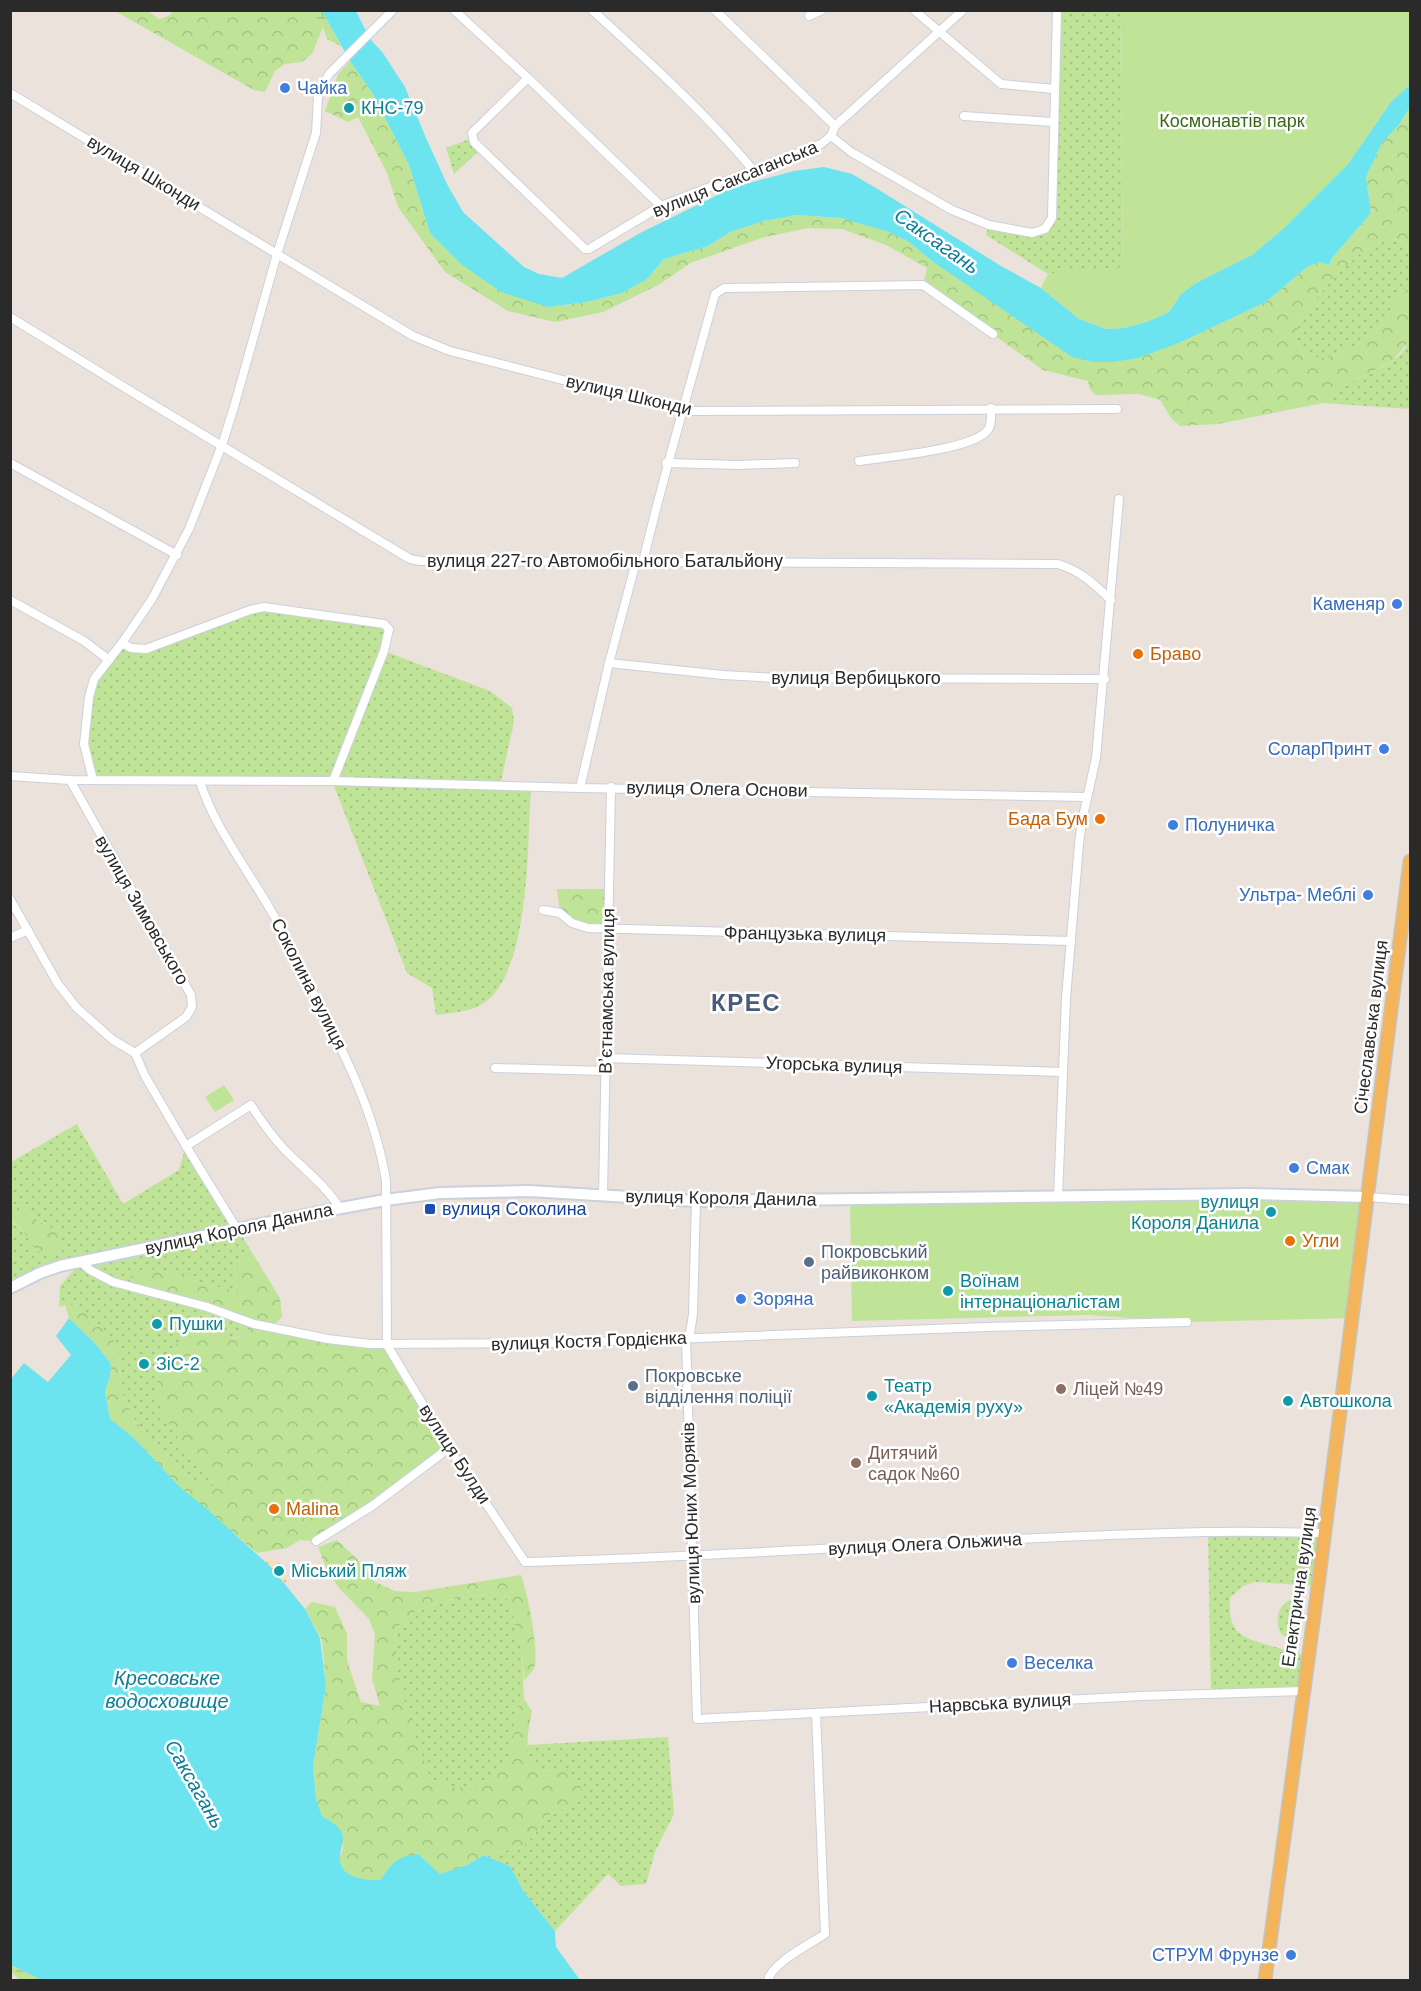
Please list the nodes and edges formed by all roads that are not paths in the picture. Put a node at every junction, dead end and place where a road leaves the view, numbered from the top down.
1 (393, 10) edge
2 (454, 10) edge
3 (592, 10) edge
4 (715, 10) edge
5 (822, 10) edge
6 (914, 10) edge
7 (963, 10) edge
8 (1057, 10) edge
9 (809, 16) dead end
10 (940, 31) junction
11 (528, 78) junction
12 (1054, 89) junction
13 (10, 93) edge
14 (964, 116) dead end
15 (1053, 122) junction
16 (835, 126) junction
17 (831, 136) junction
18 (753, 170) junction
19 (661, 206) junction
20 (277, 254) junction
21 (10, 317) edge
22 (993, 334) dead end
23 (991, 408) junction
24 (1117, 409) dead end
25 (683, 411) junction
26 (222, 445) junction
27 (859, 461) dead end
28 (795, 462) dead end
29 (10, 463) edge
30 (666, 463) junction
31 (1119, 499) dead end
32 (177, 555) junction
33 (639, 562) junction
34 (10, 600) edge
35 (1111, 600) junction
36 (122, 643) junction
37 (109, 660) junction
38 (609, 663) junction
39 (1105, 679) junction
40 (10, 776) edge
41 (70, 780) junction
42 (93, 780) junction
43 (333, 781) junction
44 (200, 782) junction
45 (611, 787) junction
46 (580, 788) junction
47 (1087, 797) junction
48 (1410, 861) edge
49 (10, 899) edge
50 (543, 910) dead end
51 (608, 929) junction
52 (27, 930) junction
53 (10, 939) edge
54 (1071, 941) junction
55 (135, 1053) junction
56 (605, 1058) junction
57 (495, 1068) dead end
58 (605, 1071) junction
59 (1063, 1072) junction
60 (186, 1146) junction
61 (603, 1196) junction
62 (1058, 1197) junction
63 (1368, 1197) junction
64 (385, 1200) junction
65 (1410, 1200) edge
66 (696, 1201) junction
67 (340, 1208) junction
68 (237, 1229) junction
69 (81, 1262) junction
70 (10, 1288) edge
71 (1187, 1322) dead end
72 (686, 1338) junction
73 (387, 1345) junction
74 (449, 1448) junction
75 (1325, 1533) junction
76 (316, 1541) dead end
77 (693, 1556) junction
78 (525, 1562) joint
79 (1304, 1691) junction
80 (816, 1713) junction
81 (697, 1719) joint
82 (768, 1980) edge
83 (1265, 1980) edge

1 - 20 street
2 - 11 street
3 - 18 street
4 - 16 street
5 - 9 street
6 - 10 street
7 - 10 street
8 - 12 street, вулиця Саксаганська
10 - 12 street
10 - 16 street
11 - 19 street
11 - 19 street, вулиця Саксаганська
12 - 15 street, вулиця Саксаганська
13 - 20 street, вулиця Шконди
14 - 15 street
15 - 17 street, вулиця Саксаганська
16 - 17 street
17 - 18 street, вулиця Саксаганська
18 - 19 street, вулиця Саксаганська
20 - 25 street, вулиця Шконди
20 - 26 street
21 - 26 street, вулиця 227-го Автомобільного Батальйону
22 - 25 street
23 - 24 street, вулиця Шконди
23 - 25 street, вулиця Шконди
23 - 27 street
25 - 30 street
26 - 32 street
26 - 33 street, вулиця 227-го Автомобільного Батальйону
28 - 30 street
29 - 32 street
30 - 33 street
31 - 35 street
32 - 36 street
33 - 35 street, вулиця 227-го Автомобільного Батальйону
33 - 38 street
34 - 37 street
35 - 39 street
36 - 37 street
36 - 43 street
37 - 42 street
38 - 39 street, вулиця Вербицького
38 - 46 street
39 - 47 street
40 - 41 street, вулиця Олега Основи
41 - 42 street, вулиця Олега Основи
41 - 55 street, вулиця Зимовського
42 - 44 street, вулиця Олега Основи
43 - 44 street, вулиця Олега Основи
43 - 46 street, вулиця Олега Основи
44 - 64 street, Соколина вулиця
45 - 46 street, вулиця Олега Основи
45 - 47 street, вулиця Олега Основи
45 - 51 street, Вʼєтнамська вулиця
47 - 54 street
48 - 63 main road, Січеславська вулиця
49 - 52 street
50 - 51 street, Французька вулиця
51 - 54 street, Французька вулиця
51 - 56 street, Вʼєтнамська вулиця
52 - 53 street
52 - 55 street
54 - 59 street
55 - 60 street
56 - 58 street, Вʼєтнамська вулиця
56 - 59 street, Угорська вулиця
57 - 58 street
58 - 61 street, Вʼєтнамська вулиця
59 - 62 street
60 - 67 street
60 - 68 street
61 - 64 main road, вулиця Короля Данила
61 - 66 main road, вулиця Короля Данила
62 - 63 main road, вулиця Короля Данила
62 - 66 main road, вулиця Короля Данила
63 - 65 street
63 - 75 main road, Електрична вулиця
64 - 67 main road, вулиця Короля Данила
64 - 73 street, Соколина вулиця
66 - 72 street, вулиця Юних Моряків
67 - 68 main road, вулиця Короля Данила
68 - 69 main road, вулиця Короля Данила
69 - 70 main road
69 - 73 street, вулиця Костя Гордієнка
71 - 72 street, вулиця Костя Гордієнка
72 - 73 street, вулиця Костя Гордієнка
72 - 77 street, вулиця Юних Моряків
73 - 74 street, вулиця Булди
74 - 76 street
74 - 78 street, вулиця Булди
75 - 77 street, вулиця Олега Ольжича
75 - 79 main road, Електрична вулиця
77 - 78 street, вулиця Олега Ольжича
77 - 81 street, вулиця Юних Моряків
79 - 80 street, Нарвська вулиця
79 - 83 main road, Електрична вулиця
80 - 81 street, Нарвська вулиця
80 - 82 street

